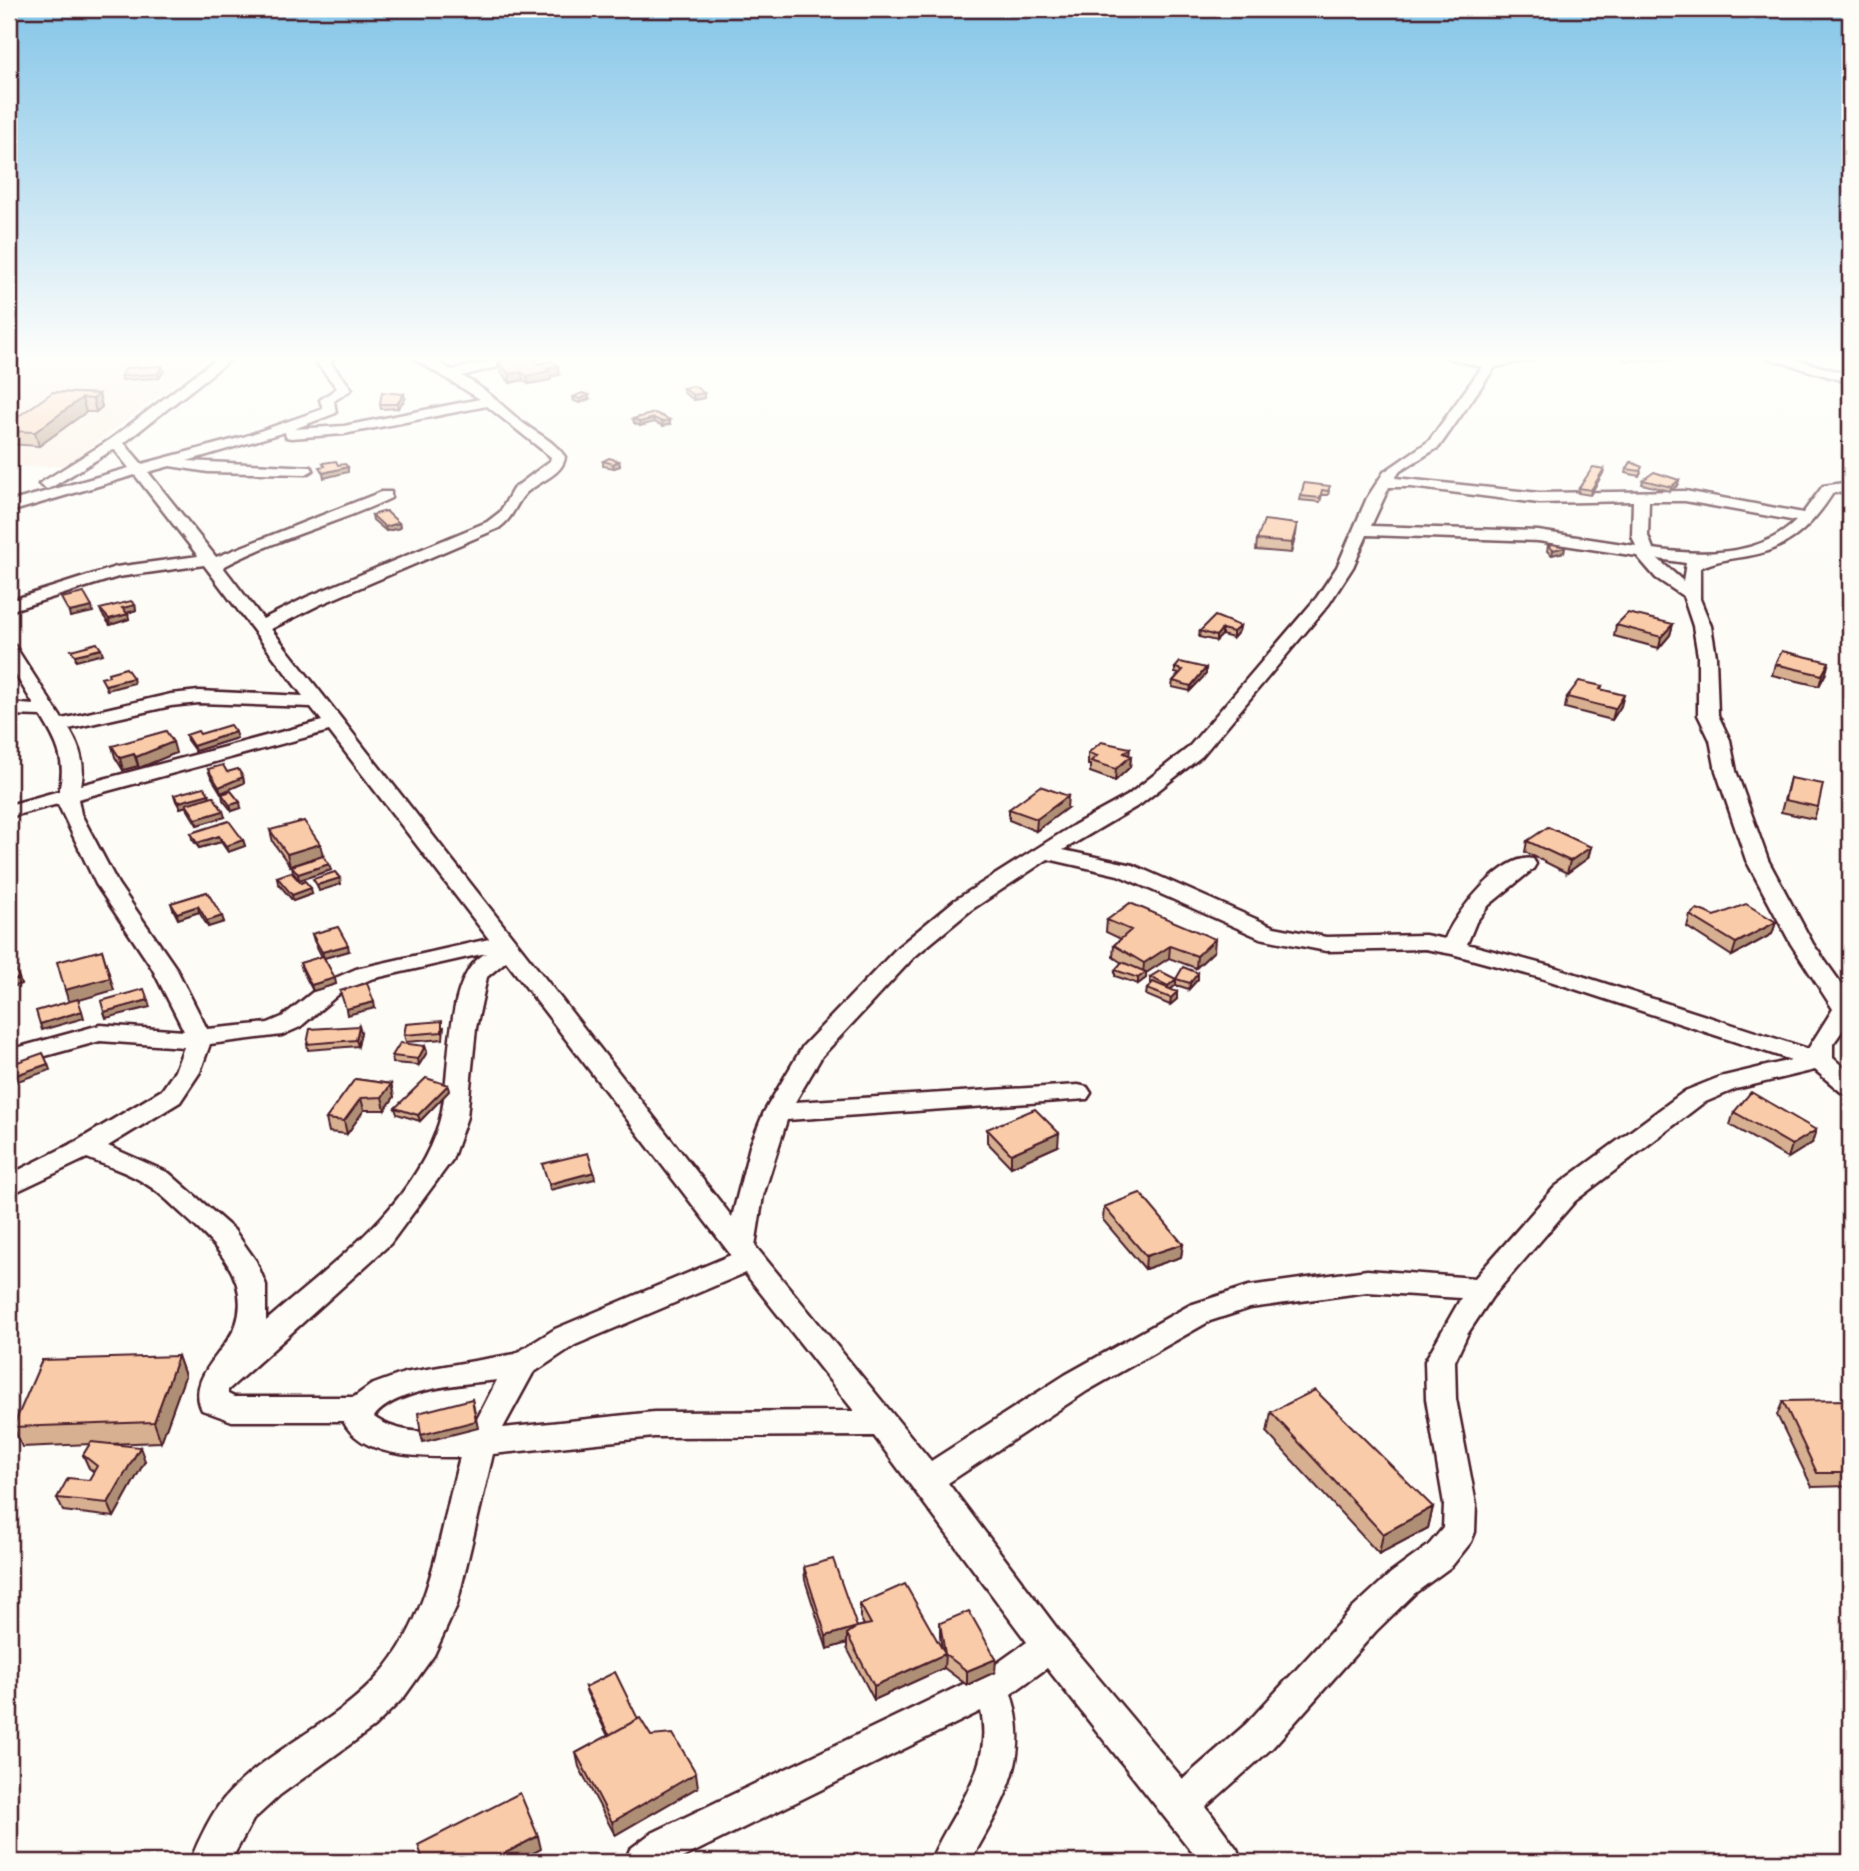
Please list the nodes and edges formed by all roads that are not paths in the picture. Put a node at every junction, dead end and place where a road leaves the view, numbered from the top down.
1 (116, 442) joint
2 (238, 442) edge
3 (542, 442) edge
4 (1435, 442) edge
5 (167, 463) junction
6 (139, 469) junction
7 (306, 470) dead end
8 (1384, 483) junction
9 (1850, 487) edge
10 (386, 495) dead end
11 (1640, 497) junction
12 (9, 507) edge
13 (1806, 518) junction
14 (1361, 530) junction
15 (1645, 553) junction
16 (1703, 559) junction
17 (211, 562) junction
18 (1691, 594) junction
19 (9, 606) edge
20 (262, 627) junction
21 (9, 650) edge
22 (317, 702) junction
23 (9, 709) edge
24 (53, 719) junction
25 (334, 723) junction
26 (67, 795) junction
27 (9, 811) edge
28 (1044, 852) junction
29 (1525, 864) dead end
30 (507, 946) junction
31 (1454, 948) junction
32 (1848, 1006) edge
33 (200, 1038) junction
34 (9, 1058) edge
35 (1820, 1061) junction
36 (1850, 1086) edge
37 (1078, 1093) dead end
38 (777, 1112) junction
39 (86, 1147) junction
40 (9, 1186) edge
41 (746, 1254) junction
42 (1482, 1289) junction
43 (522, 1365) junction
44 (213, 1386) junction
45 (359, 1409) junction
46 (883, 1424) junction
47 (480, 1443) junction
48 (927, 1479) junction
49 (1050, 1646) junction
50 (991, 1688) junction
51 (1181, 1805) junction
52 (209, 1862) edge
53 (644, 1862) edge
54 (949, 1862) edge
55 (1223, 1862) edge

1 - 6 street
1 - 12 street
2 - 5 street
3 - 20 street
4 - 8 street
5 - 6 street
5 - 7 street
6 - 12 street
6 - 17 street
8 - 11 street
8 - 14 street
9 - 13 street
10 - 17 street
11 - 13 street
11 - 15 street
13 - 16 street
14 - 15 street
14 - 28 street
15 - 16 street
15 - 18 street
16 - 18 street
17 - 19 street
17 - 20 street
18 - 32 street
20 - 22 street
21 - 24 street
22 - 24 street
22 - 25 street
23 - 24 street
24 - 26 street
25 - 26 street
25 - 30 street
26 - 27 street
26 - 33 street
28 - 31 street
28 - 38 street
29 - 31 street
30 - 33 street
30 - 41 street
30 - 44 street
31 - 35 street
32 - 35 street
33 - 34 street
33 - 39 street
35 - 36 street
35 - 42 street
37 - 38 street
38 - 41 street
39 - 40 street
39 - 44 street
41 - 43 street
41 - 46 street
42 - 48 street
42 - 51 street
43 - 45 street
43 - 47 street
44 - 45 street
45 - 47 street
46 - 47 street
46 - 48 street
47 - 52 street
48 - 49 street
49 - 50 street
49 - 51 street
50 - 53 street
50 - 54 street
51 - 55 street

